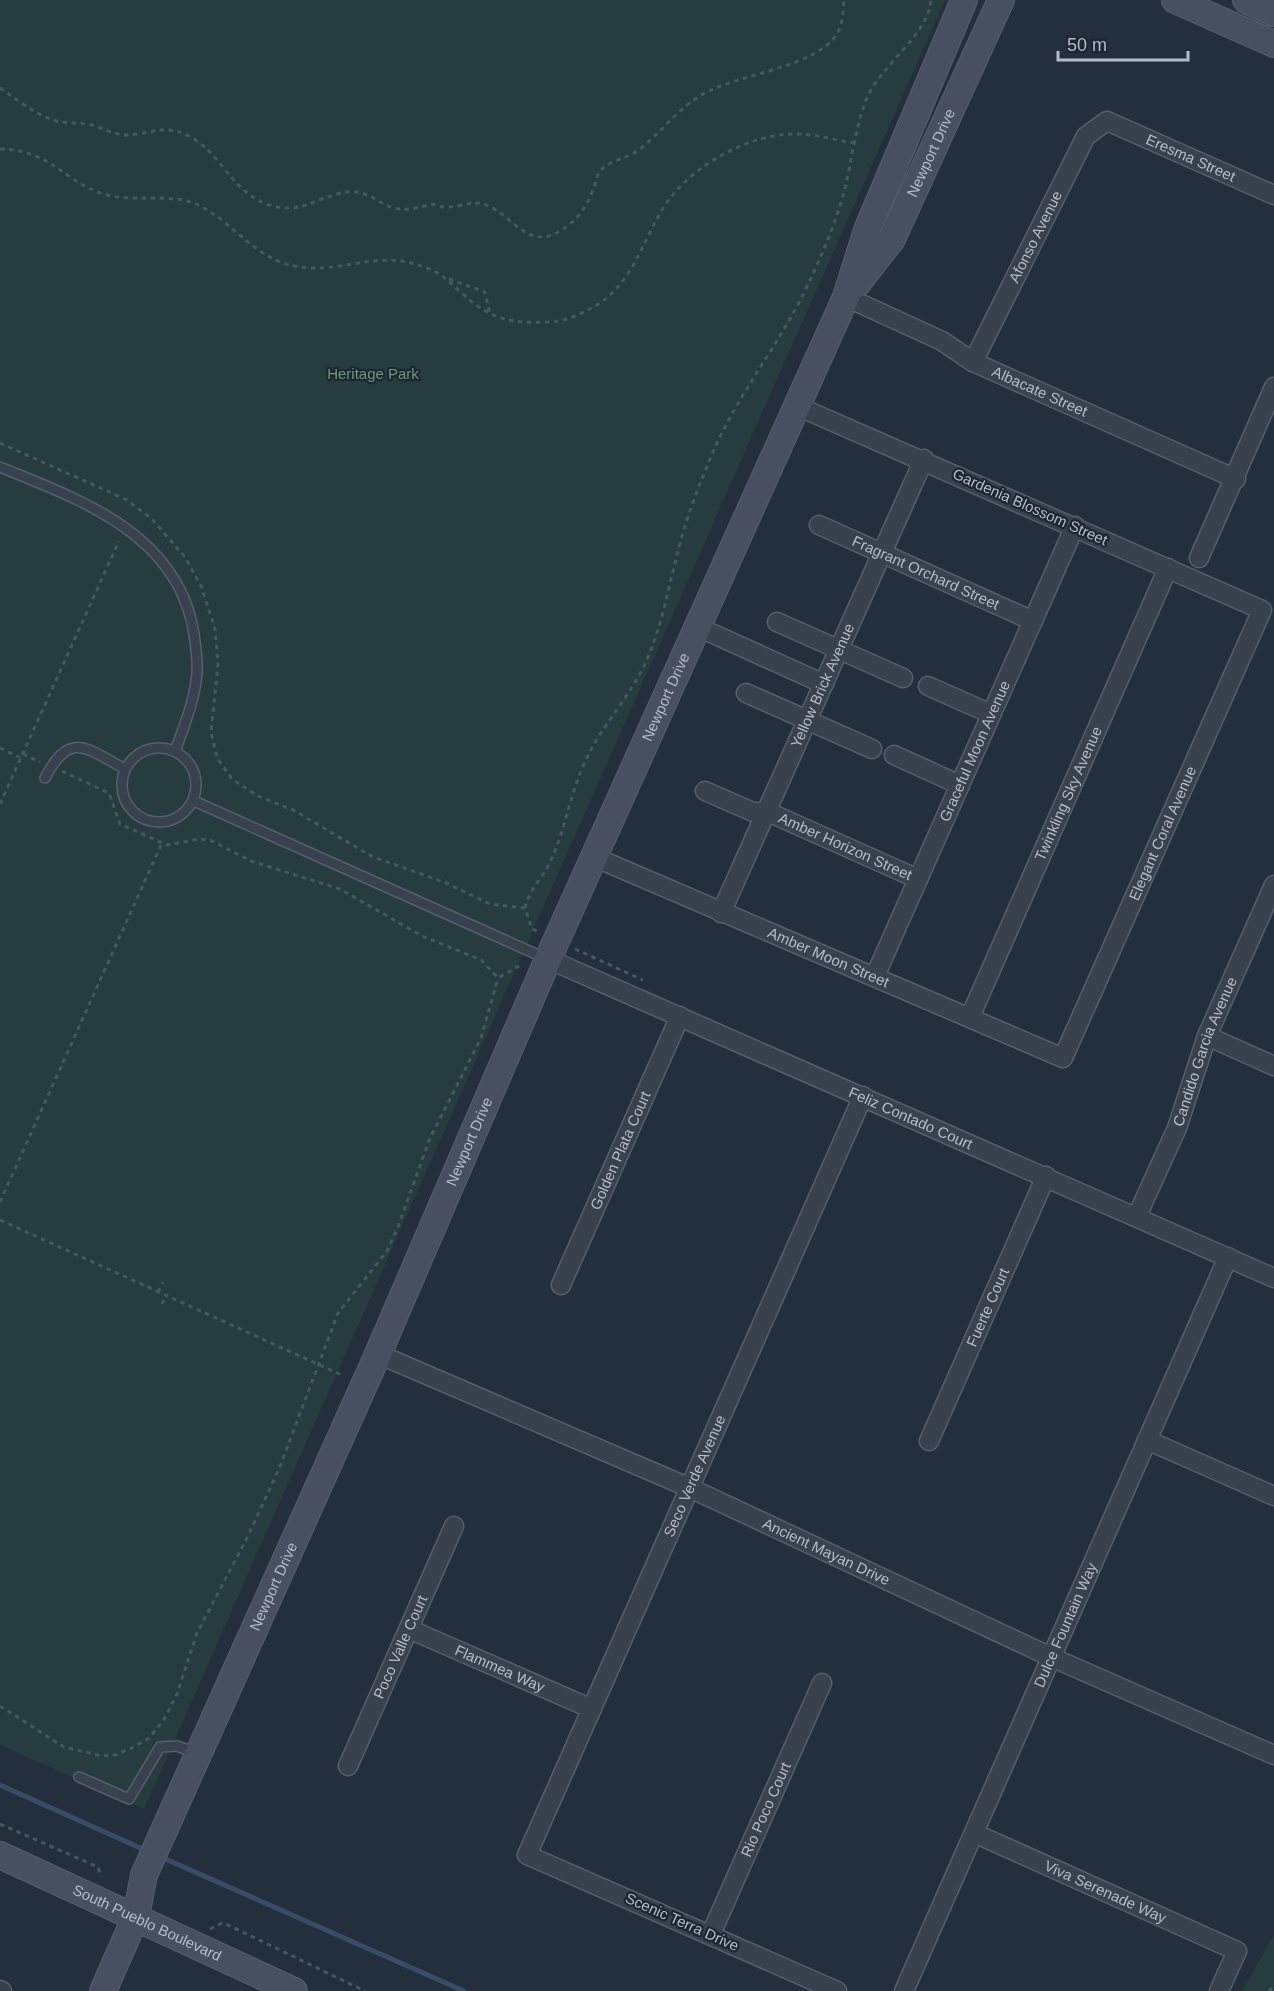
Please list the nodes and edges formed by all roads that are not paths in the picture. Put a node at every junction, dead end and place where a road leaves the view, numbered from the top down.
1 (964, 0) edge
2 (1001, 0) edge
3 (1175, 0) edge
4 (1274, 44) edge
5 (1107, 121) joint
6 (1274, 195) edge
7 (846, 297) junction
8 (973, 362) junction
9 (1274, 387) edge
10 (797, 406) junction
11 (924, 459) junction
12 (0, 466) edge
13 (1236, 479) junction
14 (819, 525) dead end
15 (1075, 526) junction
16 (882, 553) junction
17 (1199, 558) dead end
18 (1168, 568) junction
19 (1263, 610) joint
20 (1033, 621) junction
21 (777, 622) dead end
22 (698, 627) junction
23 (840, 650) junction
24 (903, 678) dead end
25 (824, 684) junction
26 (928, 686) dead end
27 (746, 693) dead end
28 (991, 714) junction
29 (808, 721) junction
30 (872, 749) dead end
31 (174, 752) junction
32 (894, 755) dead end
33 (125, 769) junction
34 (45, 778) dead end
35 (960, 785) junction
36 (705, 791) dead end
37 (194, 801) junction
38 (768, 812) junction
39 (594, 857) junction
40 (918, 879) junction
41 (1274, 885) edge
42 (721, 914) junction
43 (552, 950) junction
44 (875, 976) junction
45 (680, 1016) junction
46 (970, 1017) junction
47 (1207, 1036) junction
48 (1063, 1058) joint
49 (1274, 1066) edge
50 (863, 1096) junction
51 (1046, 1176) junction
52 (1137, 1216) junction
53 (1228, 1257) junction
54 (1274, 1278) edge
55 (561, 1285) dead end
56 (378, 1354) junction
57 (1147, 1440) junction
58 (929, 1441) dead end
59 (690, 1488) junction
60 (1274, 1496) edge
61 (454, 1526) dead end
62 (409, 1629) junction
63 (1051, 1657) junction
64 (822, 1683) dead end
65 (592, 1709) junction
66 (198, 1754) junction
67 (1274, 1755) edge
68 (348, 1766) dead end
69 (79, 1777) dead end
70 (974, 1833) junction
71 (0, 1855) edge
72 (527, 1855) joint
73 (136, 1916) junction
74 (711, 1934) junction
75 (103, 1991) edge
76 (294, 1991) edge
77 (837, 1991) edge
78 (904, 1991) edge
79 (1219, 1991) edge

1 - 7 street, Newport Drive
2 - 7 street, Newport Drive
3 - 4 street
5 - 6 street, Eresma Street
5 - 8 street, Afonso Avenue
7 - 8 street, Albacate Street
7 - 10 street, Newport Drive
8 - 13 street, Albacate Street
9 - 13 street
10 - 11 street, Gardenia Blossom Street
10 - 22 street, Newport Drive
11 - 15 street, Gardenia Blossom Street
11 - 16 street, Yellow Brick Avenue
12 - 31 lane
13 - 17 street
14 - 16 street, Fragrant Orchard Street
15 - 18 street, Gardenia Blossom Street
15 - 20 street, Graceful Moon Avenue
16 - 20 street, Fragrant Orchard Street
16 - 23 street, Yellow Brick Avenue
18 - 19 street, Gardenia Blossom Street
18 - 46 street, Twinkling Sky Avenue
19 - 48 street, Elegant Coral Avenue
20 - 28 street, Graceful Moon Avenue
21 - 23 street
22 - 25 street
22 - 39 street, Newport Drive
23 - 24 street
23 - 25 street, Yellow Brick Avenue
25 - 29 street, Yellow Brick Avenue
26 - 28 street
27 - 29 street
28 - 35 street, Graceful Moon Avenue
29 - 30 street
29 - 38 street, Yellow Brick Avenue
31 - 33 lane
31 - 37 lane
32 - 35 street
33 - 34 lane
33 - 37 lane
35 - 40 street, Graceful Moon Avenue
36 - 38 street, Amber Horizon Street
37 - 43 lane
38 - 40 street, Amber Horizon Street
38 - 42 street, Yellow Brick Avenue
39 - 42 street, Amber Moon Street
39 - 43 street, Newport Drive
40 - 44 street, Graceful Moon Avenue
41 - 47 street, Candido Garcia Avenue
42 - 44 street, Amber Moon Street
43 - 45 street, Feliz Contado Court
43 - 56 street, Newport Drive
44 - 46 street, Amber Moon Street
45 - 50 street, Feliz Contado Court
45 - 55 street, Golden Plata Court
46 - 48 street, Amber Moon Street
47 - 49 street
47 - 52 street, Candido Garcia Avenue
50 - 51 street, Feliz Contado Court
50 - 59 street, Seco Verde Avenue
51 - 52 street, Feliz Contado Court
51 - 58 street, Fuerte Court
52 - 53 street, Feliz Contado Court
53 - 54 street, Feliz Contado Court
53 - 57 street, Dulce Fountain Way
56 - 59 street, Ancient Mayan Drive
56 - 66 street, Newport Drive
57 - 60 street
57 - 63 street, Dulce Fountain Way
59 - 63 street, Ancient Mayan Drive
59 - 65 street, Seco Verde Avenue
61 - 62 street, Poco Valle Court
62 - 65 street, Flammea Way
62 - 68 street, Poco Valle Court
63 - 67 street, Ancient Mayan Drive
63 - 70 street, Dulce Fountain Way
64 - 74 street, Rio Poco Court
65 - 72 street, Seco Verde Avenue
66 - 69 lane
66 - 73 street, Newport Drive
70 - 78 street, Dulce Fountain Way
70 - 79 street, Viva Serenade Way
71 - 73 street, South Pueblo Boulevard
72 - 74 street, Scenic Terra Drive
73 - 75 street, Newport Drive
73 - 76 street, South Pueblo Boulevard
74 - 77 street, Scenic Terra Drive

